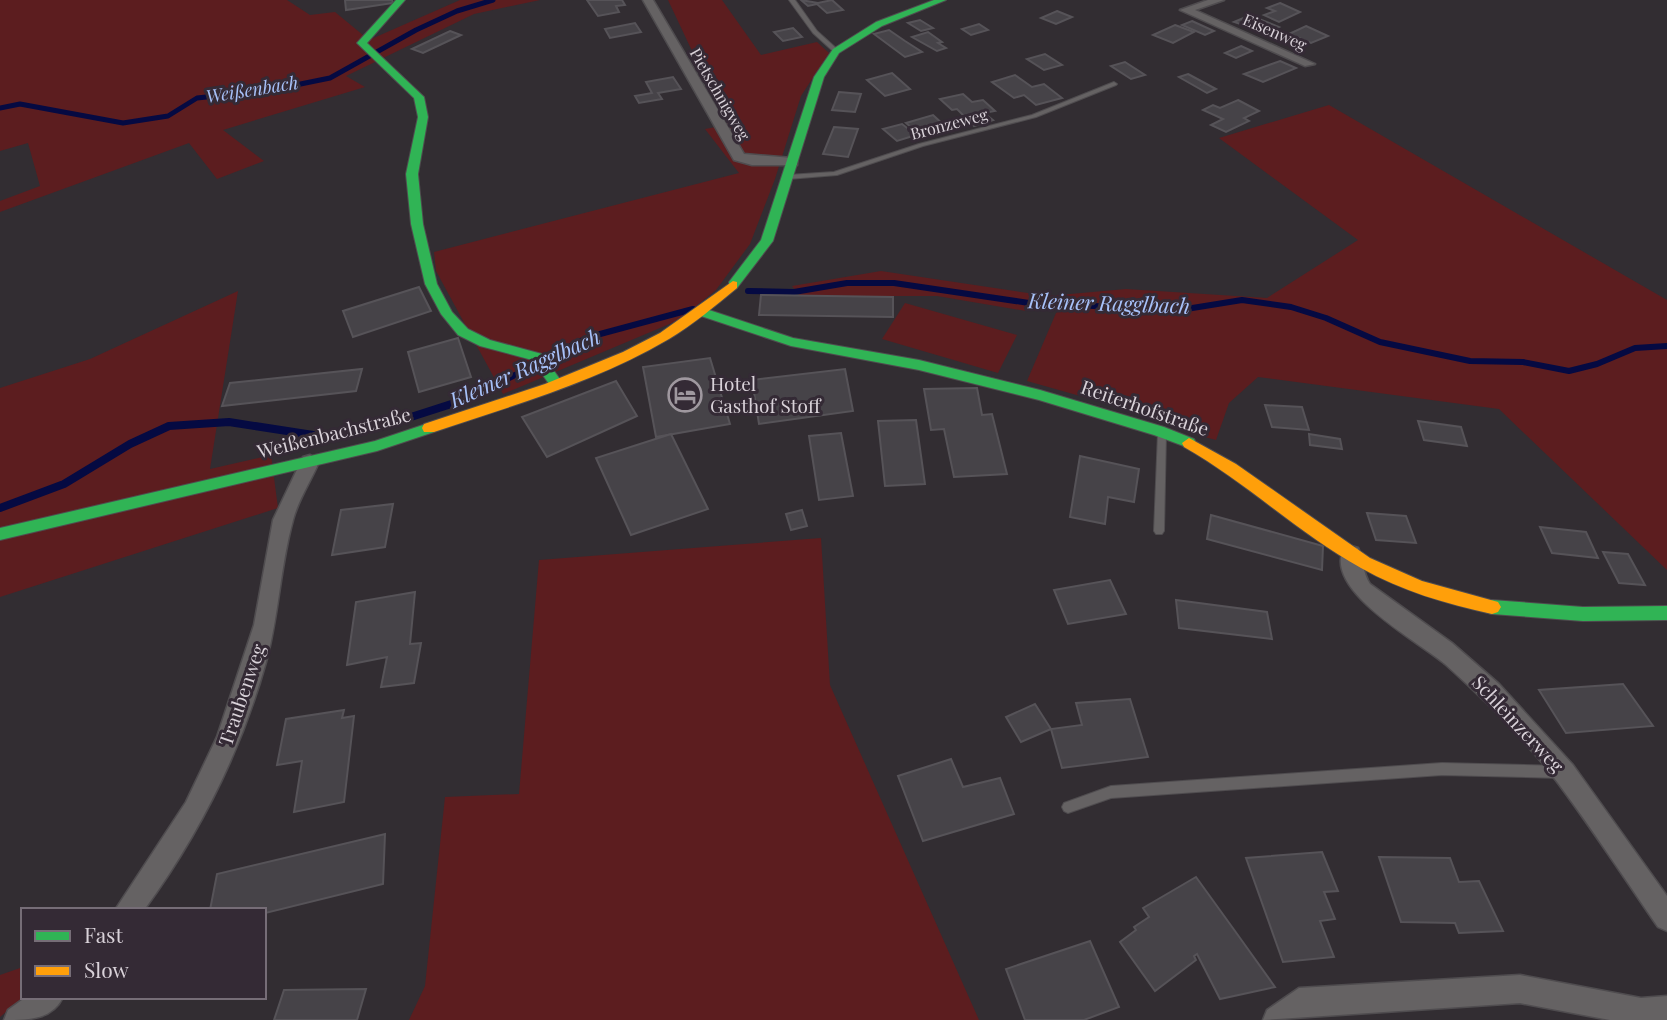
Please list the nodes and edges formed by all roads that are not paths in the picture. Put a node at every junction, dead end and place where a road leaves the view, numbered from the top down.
1 (401, 0) edge
2 (648, 0) edge
3 (792, 0) edge
4 (942, 0) edge
5 (1219, 0) edge
6 (836, 51) junction
7 (1309, 64) dead end
8 (1114, 84) dead end
9 (790, 170) junction
10 (703, 312) junction
11 (557, 385) junction
12 (1162, 432) junction
13 (310, 462) junction
14 (1159, 531) dead end
15 (0, 534) edge
16 (1350, 554) junction
17 (1667, 613) edge
18 (1565, 773) junction
19 (1068, 807) dead end
20 (130, 908) edge
21 (1667, 918) edge
22 (46, 999) edge
23 (1667, 1010) edge
24 (18, 1020) edge
25 (1277, 1020) edge

1 - 11 street
2 - 9 street, Pietschnigweg
3 - 6 lane
4 - 6 street, Weißenbachstraße
5 - 7 street, Eisenweg
6 - 9 street, Weißenbachstraße
8 - 9 lane, Bronzeweg
9 - 10 street, Weißenbachstraße
10 - 11 street, Weißenbachstraße
10 - 12 street, Reiterhofstraße
11 - 13 street, Weißenbachstraße
12 - 14 lane
12 - 16 street, Reiterhofstraße
13 - 15 street, Weißenbachstraße
13 - 20 street, Traubenweg
16 - 17 street, Reiterhofstraße
16 - 18 street, Schleinzerweg
18 - 19 lane
18 - 21 street, Schleinzerweg
22 - 24 street
23 - 25 street

